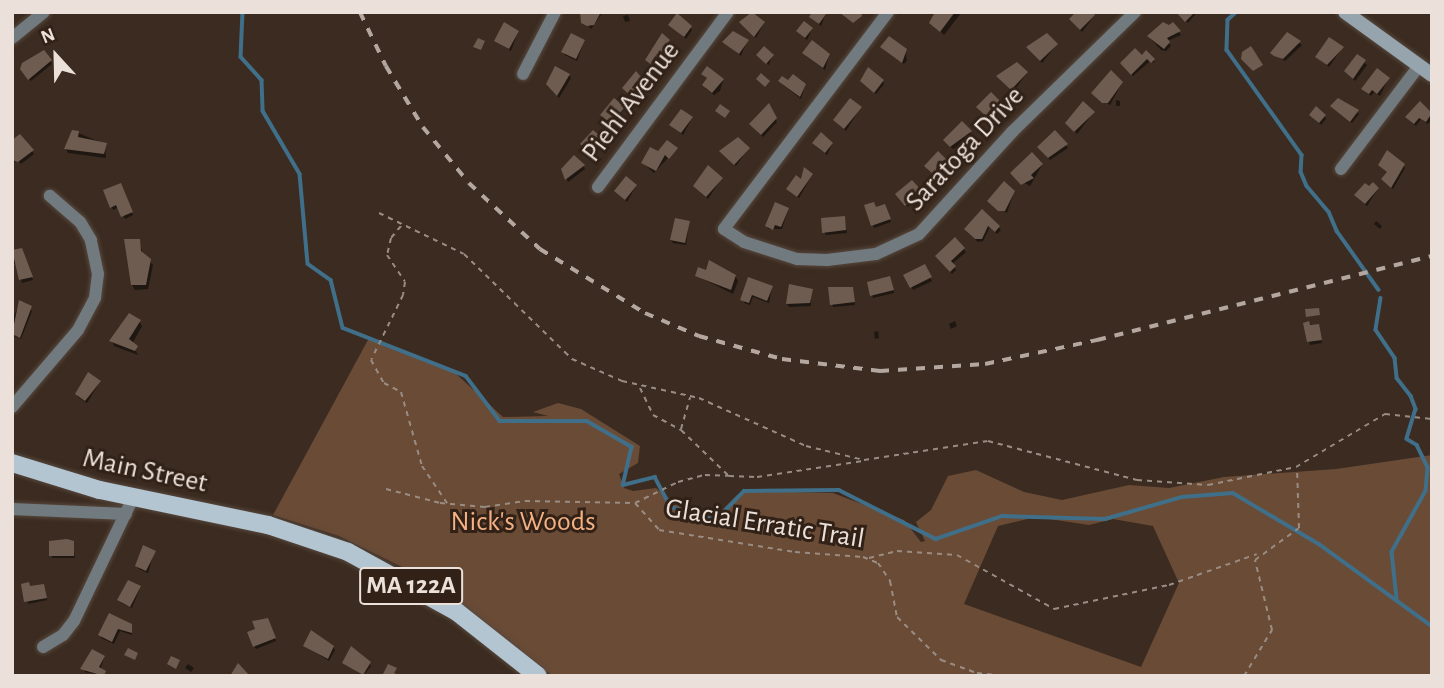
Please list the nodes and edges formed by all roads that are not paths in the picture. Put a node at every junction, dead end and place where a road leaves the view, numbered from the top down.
1 (44, 12) edge
2 (555, 12) edge
3 (728, 12) edge
4 (888, 12) edge
5 (1135, 12) edge
6 (1345, 12) edge
7 (12, 38) edge
8 (1419, 66) junction
9 (523, 74) dead end
10 (1432, 75) edge
11 (1341, 169) dead end
12 (598, 187) dead end
13 (50, 196) dead end
14 (12, 407) edge
15 (12, 463) edge
16 (134, 496) junction
17 (12, 509) edge
18 (126, 514) junction
19 (43, 647) dead end
20 (538, 676) edge

1 - 7 street
2 - 9 street
3 - 12 street, Piehl Avenue
4 - 5 street, Saratoga Drive
6 - 8 main road
8 - 10 main road
8 - 11 street
13 - 14 street
15 - 16 main road, Main Street / MA 122A
16 - 18 street
16 - 20 main road, Main Street / MA 122A
17 - 18 street
18 - 19 street

